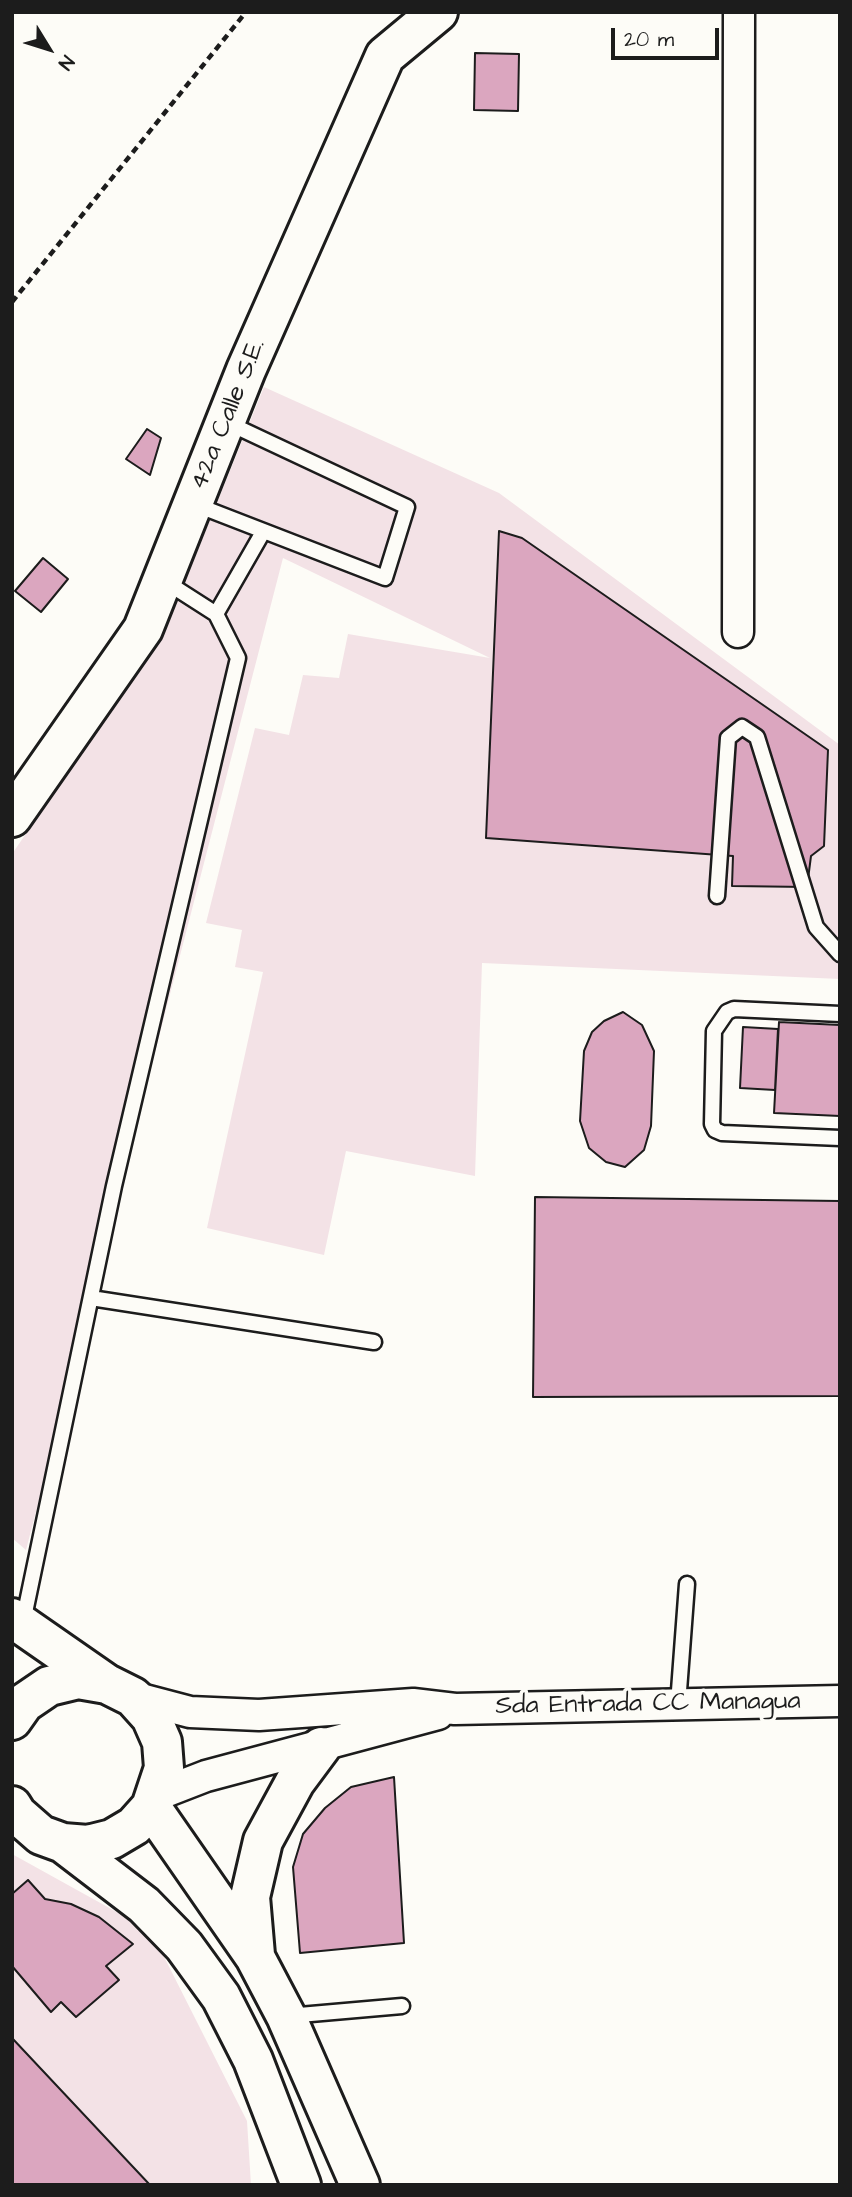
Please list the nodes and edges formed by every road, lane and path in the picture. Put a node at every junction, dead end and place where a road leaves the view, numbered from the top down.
1 (246, 12) edge
2 (395, 12) edge
3 (438, 12) edge
4 (739, 12) edge
5 (386, 56) junction
6 (12, 301) edge
7 (226, 422) junction
8 (193, 504) junction
9 (262, 533) junction
10 (163, 580) junction
11 (216, 614) junction
12 (738, 632) dead end
13 (12, 817) edge
14 (717, 896) dead end
15 (840, 954) edge
16 (840, 1014) edge
17 (840, 1138) edge
18 (91, 1298) junction
19 (374, 1342) dead end
20 (687, 1584) dead end
21 (17, 1622) edge
22 (120, 1690) junction
23 (840, 1701) edge
24 (678, 1704) junction
25 (455, 1709) junction
26 (12, 1720) edge
27 (321, 1747) junction
28 (154, 1801) junction
29 (34, 1830) edge
30 (255, 1957) junction
31 (402, 2006) dead end
32 (286, 2016) junction
33 (301, 2185) edge
34 (360, 2185) edge

1 - 6 path
2 - 5 street
3 - 5 street, 42a Calle S.E.
4 - 12 street
5 - 7 street, 42a Calle S.E.
7 - 8 street, 42a Calle S.E.
7 - 9 lane
8 - 9 lane
8 - 10 street, 42a Calle S.E.
9 - 11 lane
10 - 11 lane
10 - 13 street, 42a Calle S.E.
11 - 18 lane
14 - 15 lane
16 - 17 lane
18 - 19 lane
18 - 21 lane
20 - 24 lane
21 - 22 street
22 - 25 street
22 - 26 street
22 - 28 street
23 - 24 street, Sda Entrada CC Managua
24 - 25 street, Sda Entrada CC Managua
25 - 27 street
27 - 28 street
27 - 30 street
28 - 29 street
28 - 30 street
29 - 33 street
30 - 32 street
31 - 32 lane
32 - 34 street

